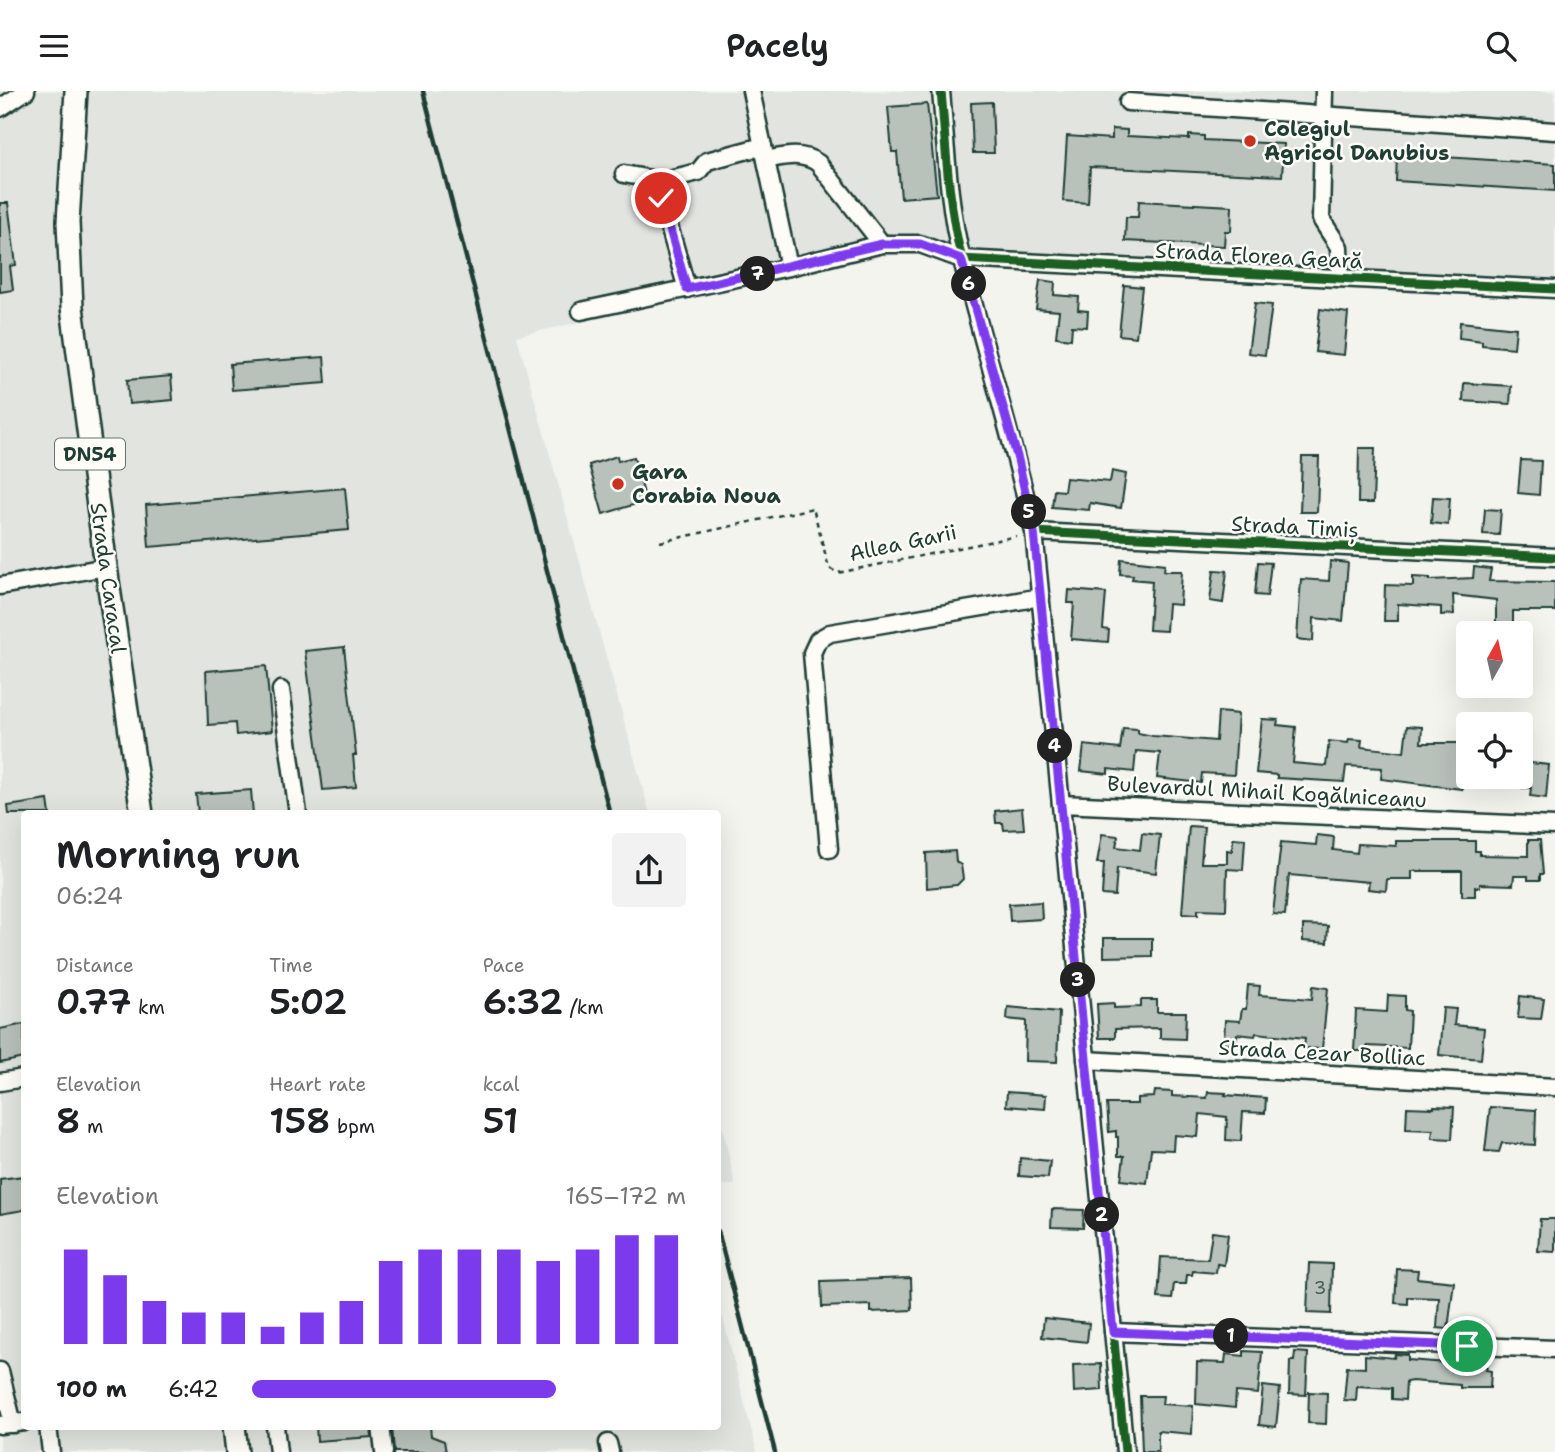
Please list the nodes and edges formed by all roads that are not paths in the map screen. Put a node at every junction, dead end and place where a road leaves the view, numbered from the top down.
1 (26, 91) edge
2 (76, 91) edge
3 (751, 91) edge
4 (941, 91) edge
5 (1324, 91) edge
6 (1128, 102) dead end
7 (0, 108) edge
8 (1324, 115) junction
9 (1555, 131) edge
10 (765, 153) junction
11 (624, 174) dead end
12 (662, 181) junction
13 (882, 244) junction
14 (961, 259) junction
15 (789, 267) junction
16 (1340, 278) junction
17 (687, 289) junction
18 (1555, 289) edge
19 (581, 311) dead end
20 (1034, 532) junction
21 (1555, 557) edge
22 (106, 567) junction
23 (0, 586) edge
24 (1041, 597) junction
25 (281, 690) dead end
26 (1061, 804) junction
27 (141, 810) edge
28 (297, 810) edge
29 (1555, 826) edge
30 (829, 849) dead end
31 (1086, 1060) junction
32 (21, 1078) edge
33 (0, 1082) edge
34 (1555, 1087) edge
35 (1113, 1332) junction
36 (1555, 1349) edge
37 (0, 1371) edge
38 (13, 1424) edge
39 (48, 1430) edge
40 (234, 1430) edge
41 (275, 1430) edge
42 (381, 1430) edge
43 (51, 1452) edge
44 (237, 1452) edge
45 (278, 1452) edge
46 (384, 1452) edge
47 (1125, 1452) edge

1 - 7 street
2 - 22 main road, Strada Caracal / DN54
3 - 10 street
4 - 14 street
5 - 8 street
6 - 8 street
8 - 9 street
8 - 16 street
10 - 12 street
10 - 13 street
10 - 15 street
11 - 12 street
12 - 17 street
13 - 14 street, Strada Florea Geară
13 - 15 street, Strada Florea Geară
14 - 16 street, Strada Florea Geară
14 - 20 street
15 - 17 street, Strada Florea Geară
16 - 18 street, Strada Florea Geară
17 - 19 street, Strada Florea Geară
20 - 21 street, Strada Timiș
20 - 24 street
22 - 23 street
22 - 27 main road, Strada Caracal / DN54
24 - 26 street
24 - 30 street
25 - 28 street
26 - 29 street, Bulevardul Mihail Kogălniceanu
26 - 31 street
31 - 34 street, Strada Cezar Bolliac
31 - 35 street
32 - 33 street
35 - 36 street
35 - 47 street
37 - 38 street
39 - 43 street
40 - 44 main road
41 - 45 street
42 - 46 street

